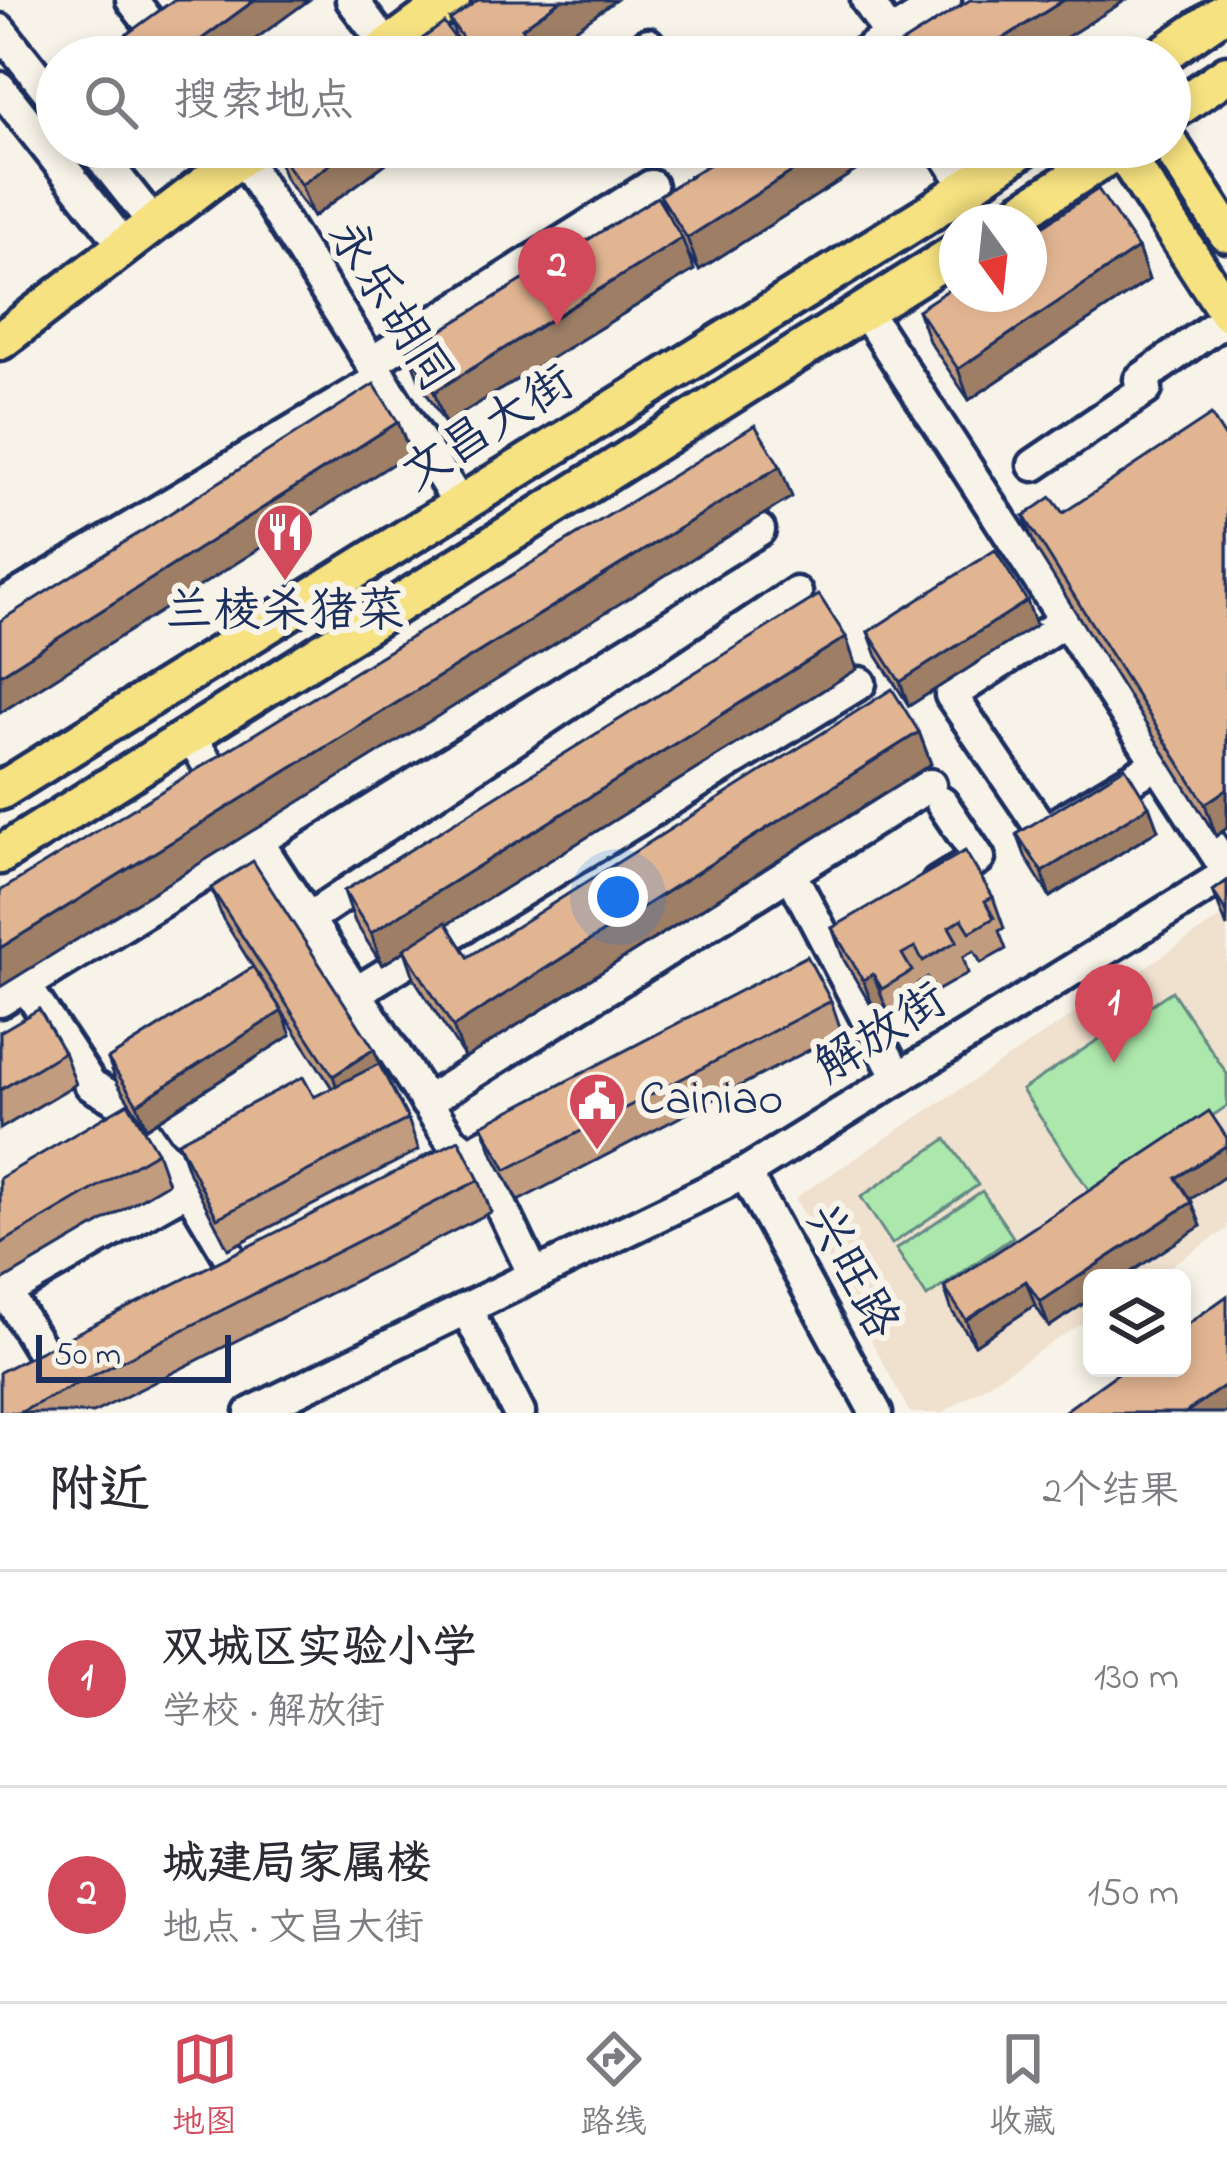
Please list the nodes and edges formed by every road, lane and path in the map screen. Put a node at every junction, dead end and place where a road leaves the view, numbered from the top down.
1 (132, 0) edge
2 (204, 0) edge
3 (352, 0) edge
4 (451, 0) edge
5 (867, 0) edge
6 (946, 0) edge
7 (1227, 10) edge
8 (0, 30) edge
9 (372, 36) edge
10 (403, 36) edge
11 (874, 36) edge
12 (895, 36) edge
13 (1189, 36) edge
14 (1227, 74) edge
15 (36, 75) edge
16 (0, 88) edge
17 (1191, 98) edge
18 (36, 134) edge
19 (63, 168) edge
20 (110, 168) edge
21 (225, 168) edge
22 (258, 168) edge
23 (955, 168) edge
24 (995, 168) edge
25 (1089, 168) edge
26 (1134, 168) edge
27 (1185, 168) edge
28 (651, 185) dead end
29 (967, 187) junction
30 (1033, 204) edge
31 (152, 221) junction
32 (1227, 233) edge
33 (123, 244) junction
34 (939, 263) edge
35 (866, 310) junction
36 (1227, 315) edge
37 (0, 341) edge
38 (376, 371) junction
39 (1034, 465) dead end
40 (460, 505) junction
41 (759, 530) dead end
42 (796, 593) dead end
43 (0, 606) edge
44 (1066, 620) junction
45 (860, 683) dead end
46 (190, 737) junction
47 (1158, 763) junction
48 (4, 779) edge
49 (257, 841) junction
50 (0, 855) edge
51 (1227, 872) edge
52 (799, 890) dead end
53 (905, 903) edge
54 (308, 919) junction
55 (12, 993) edge
56 (356, 993) junction
57 (898, 1078) junction
58 (426, 1102) junction
59 (549, 1111) edge
60 (252, 1124) edge
61 (468, 1154) junction
62 (745, 1173) junction
63 (183, 1178) junction
64 (406, 1186) edge
65 (238, 1271) edge
66 (534, 1275) junction
67 (466, 1308) junction
68 (17, 1384) edge
69 (250, 1413) edge
70 (519, 1413) edge
71 (876, 1413) edge

1 - 2 street
3 - 9 street
4 - 10 main road
5 - 11 street
6 - 12 street
7 - 13 main road
8 - 15 street
14 - 17 main road
16 - 18 street
19 - 33 street
20 - 31 street
21 - 31 main road
22 - 38 street, 永乐胡同
23 - 29 street
24 - 29 main road, 文昌大街
25 - 30 main road
26 - 36 main road
27 - 32 main road
28 - 38 street
29 - 40 main road, 文昌大街
31 - 33 main road
33 - 37 main road
34 - 35 main road, 文昌大街
35 - 44 street
35 - 46 main road, 文昌大街
36 - 39 street
38 - 40 street, 永乐胡同
38 - 43 street
40 - 48 main road, 文昌大街
41 - 49 street
42 - 54 street
44 - 47 street
44 - 47 street
45 - 56 street
46 - 49 street
46 - 50 main road, 文昌大街
47 - 51 street
49 - 54 street
49 - 55 street
51 - 57 street, 解放街
52 - 57 street
53 - 58 street
54 - 56 street
55 - 63 street
56 - 58 street
57 - 62 street, 解放街
58 - 61 street
59 - 61 street
60 - 63 street
61 - 64 street
61 - 66 street
62 - 66 street, 解放街
62 - 71 street, 兴旺路
63 - 65 street
63 - 68 street
66 - 67 street, 解放街
67 - 69 street, 解放街
67 - 70 street

